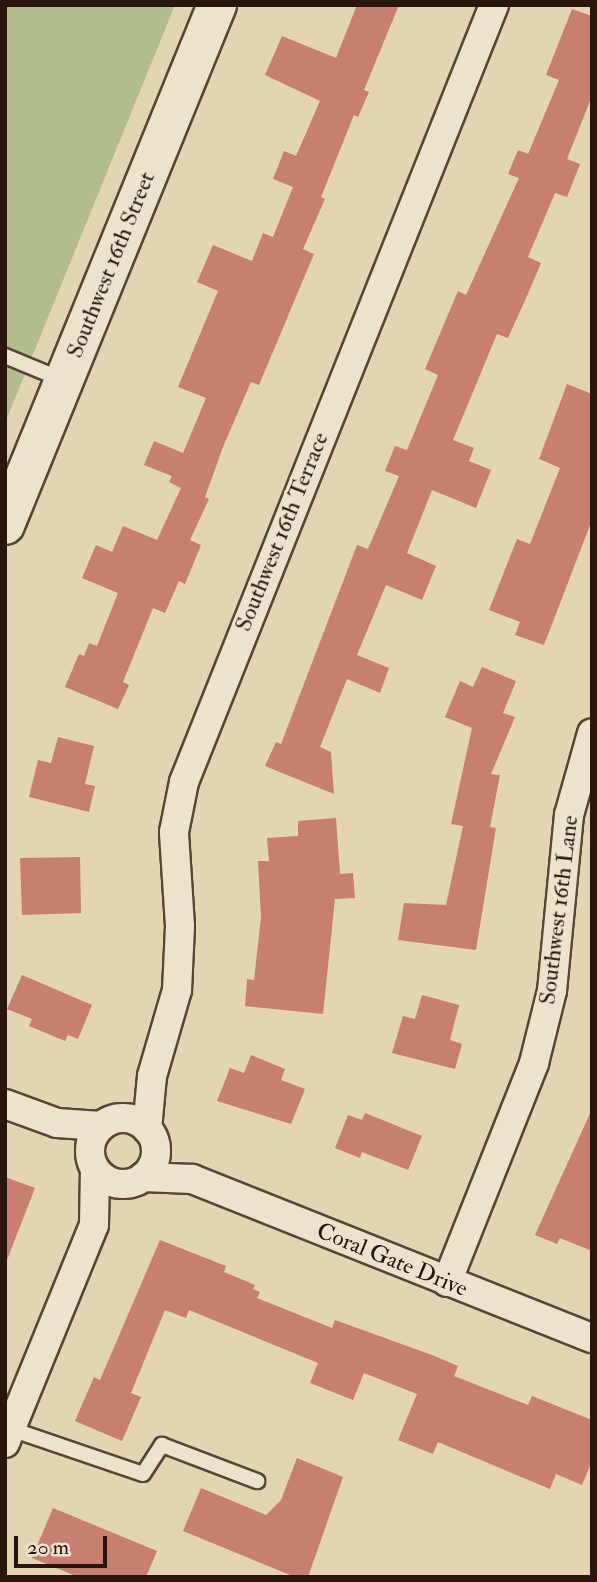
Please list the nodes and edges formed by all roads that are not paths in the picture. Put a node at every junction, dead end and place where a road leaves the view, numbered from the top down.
1 (217, 5) edge
2 (495, 5) edge
3 (5, 356) edge
4 (64, 380) junction
5 (5, 524) edge
6 (592, 733) edge
7 (152, 1076) junction
8 (5, 1104) edge
9 (109, 1122) junction
10 (57, 1124) junction
11 (151, 1137) junction
12 (92, 1163) junction
13 (192, 1179) junction
14 (136, 1180) junction
15 (94, 1225) junction
16 (447, 1282) junction
17 (592, 1338) edge
18 (8, 1436) edge
19 (257, 1481) dead end

1 - 4 street, Southwest 16th Street
2 - 7 street, Southwest 16th Terrace
3 - 4 lane
4 - 5 street, Southwest 16th Street
6 - 16 street, Southwest 16th Lane
7 - 9 street, Southwest 16th Terrace
7 - 11 street, Southwest 16th Terrace
8 - 10 street
9 - 10 street
9 - 11 street
9 - 12 street
10 - 12 street
11 - 13 street, Coral Gate Drive
11 - 14 street
12 - 14 street
12 - 15 street
13 - 14 street, Coral Gate Drive
13 - 16 street, Coral Gate Drive
14 - 15 street
15 - 18 street
16 - 17 street, Coral Gate Drive
18 - 19 lane

